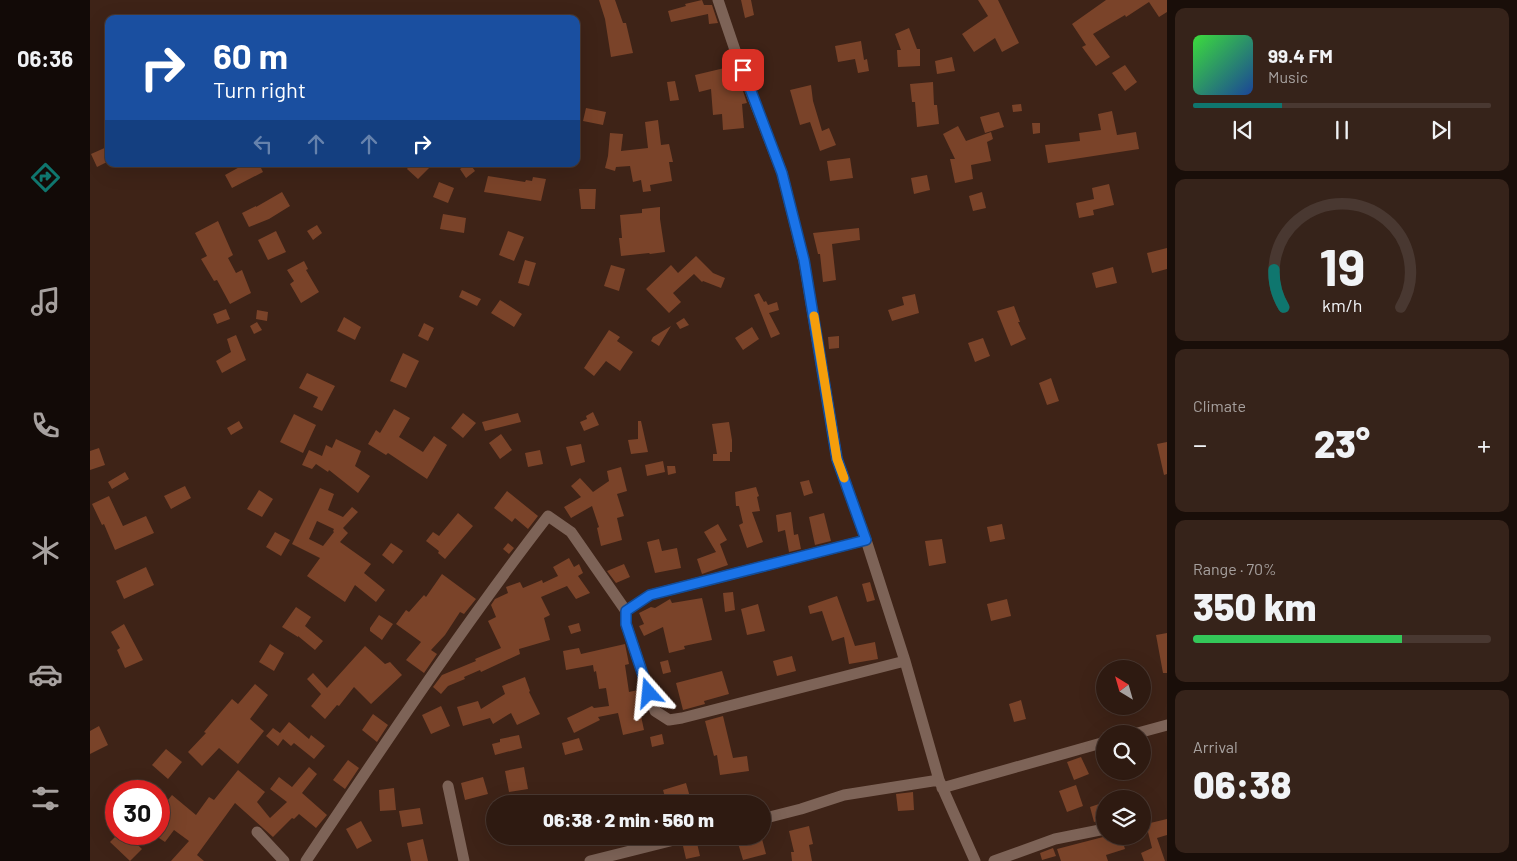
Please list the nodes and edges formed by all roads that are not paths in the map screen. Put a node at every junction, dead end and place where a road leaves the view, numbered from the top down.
1 (718, 0) edge
2 (866, 540) junction
3 (626, 611) junction
4 (905, 661) junction
5 (1167, 724) edge
6 (1151, 729) edge
7 (1096, 744) edge
8 (941, 784) junction
9 (448, 786) dead end
10 (771, 816) edge
11 (1096, 831) edge
12 (257, 832) dead end
13 (654, 845) edge
14 (284, 861) edge
15 (306, 861) edge
16 (464, 861) edge
17 (590, 861) edge
18 (975, 861) edge
19 (994, 861) edge

1 - 2 street
2 - 3 street
2 - 4 street
3 - 4 street
3 - 15 street
4 - 8 street
5 - 6 street
7 - 8 street
8 - 10 street
8 - 18 street
9 - 16 street
11 - 19 street
12 - 14 street
13 - 17 street

